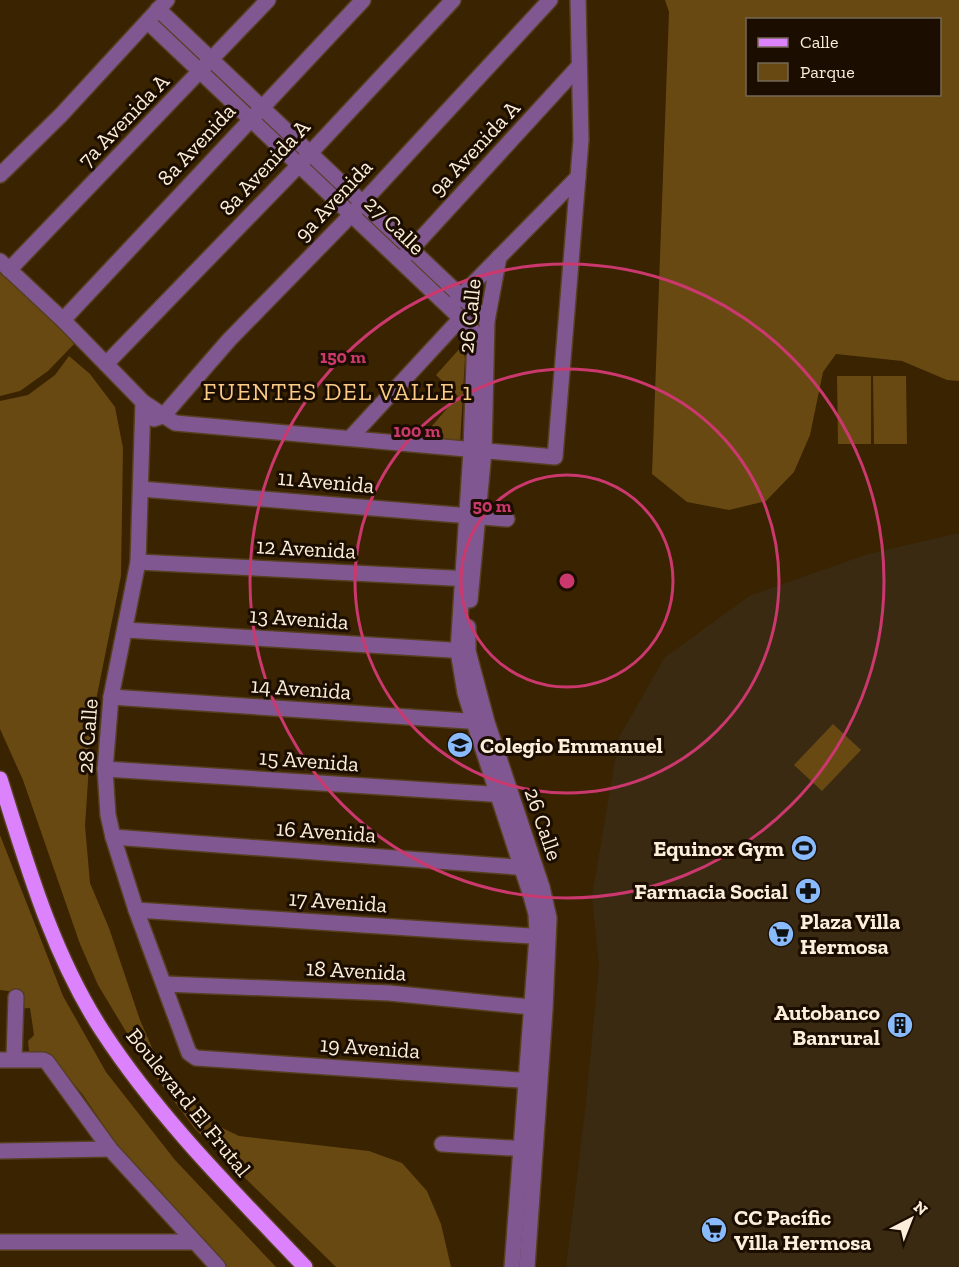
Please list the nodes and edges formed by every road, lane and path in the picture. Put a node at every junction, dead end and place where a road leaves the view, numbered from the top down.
1 (268, 0) edge
2 (363, 0) edge
3 (453, 0) edge
4 (550, 0) edge
5 (578, 0) edge
6 (163, 5) edge
7 (148, 22) junction
8 (211, 61) junction
9 (579, 66) junction
10 (200, 72) junction
11 (261, 107) junction
12 (250, 119) junction
13 (304, 159) junction
14 (0, 175) edge
15 (578, 177) junction
16 (357, 209) junction
17 (405, 255) junction
18 (499, 257) junction
19 (4, 265) edge
20 (462, 296) junction
21 (455, 313) junction
22 (63, 320) junction
23 (487, 321) junction
24 (476, 339) joint
25 (106, 364) junction
26 (143, 402) junction
27 (163, 416) junction
28 (143, 423) junction
29 (351, 437) junction
30 (478, 450) junction
31 (141, 489) junction
32 (473, 516) junction
33 (507, 519) dead end
34 (138, 562) junction
35 (467, 578) junction
36 (126, 630) junction
37 (463, 651) junction
38 (111, 697) junction
39 (480, 722) junction
40 (105, 769) junction
41 (0, 779) edge
42 (504, 795) junction
43 (113, 837) junction
44 (528, 868) junction
45 (136, 910) junction
46 (543, 936) junction
47 (164, 984) junction
48 (16, 996) dead end
49 (538, 1008) junction
50 (196, 1058) joint
51 (7, 1059) edge
52 (533, 1081) junction
53 (442, 1144) dead end
54 (110, 1149) junction
55 (527, 1149) junction
56 (0, 1151) edge
57 (0, 1242) edge
58 (193, 1242) junction
59 (218, 1267) edge
60 (305, 1267) edge
61 (512, 1267) edge
62 (527, 1267) edge

1 - 8 street, 7a Avenida A
2 - 11 street, 8a Avenida
3 - 13 street, 8a Avenida A
4 - 16 street, 9a Avenida
5 - 9 street
6 - 7 street
6 - 8 street, 27 Calle
7 - 10 street, 27 Calle
7 - 14 street
8 - 10 street, 7a Avenida A
8 - 11 street, 27 Calle
9 - 15 street
9 - 17 street, 9a Avenida A
10 - 12 street, 27 Calle
10 - 19 street, 7a Avenida A
11 - 12 street, 8a Avenida
11 - 13 street, 27 Calle
12 - 13 street, 27 Calle
12 - 22 street, 8a Avenida
13 - 16 street, 27 Calle
13 - 25 street, 8a Avenida A
15 - 18 street
15 - 30 street
16 - 17 street, 27 Calle
16 - 27 street, 9a Avenida
17 - 20 street, 27 Calle
17 - 21 street, 27 Calle
18 - 20 street
18 - 23 street, 26 Calle
19 - 22 street
20 - 21 street
20 - 23 street, 27 Calle
21 - 24 street, 27 Calle
21 - 29 street
22 - 25 street
23 - 30 street, 26 Calle
24 - 30 street, 26 Calle
25 - 26 street
26 - 27 street
26 - 28 street, 28 Calle
27 - 28 street, 9a Avenida
27 - 29 street
28 - 31 street, 28 Calle
29 - 30 street
30 - 32 street, 26 Calle
31 - 32 street, 11 Avenida
31 - 34 street, 28 Calle
32 - 33 street, 11 Avenida
32 - 35 street, 26 Calle
34 - 35 street, 12 Avenida
34 - 36 street, 28 Calle
35 - 37 street, 26 Calle
36 - 37 street, 13 Avenida
36 - 38 street, 28 Calle
37 - 39 street, 26 Calle
38 - 39 street, 14 Avenida
38 - 40 street, 28 Calle
39 - 42 street, 26 Calle
40 - 42 street, 15 Avenida
40 - 43 street, 28 Calle
41 - 60 main road, Boulevard El Frutal
42 - 44 street, 26 Calle
43 - 44 street, 16 Avenida
43 - 45 street, 28 Calle
44 - 46 street, 26 Calle
45 - 46 street, 17 Avenida
45 - 47 street, 28 Calle
46 - 49 street, 26 Calle
47 - 49 street, 18 Avenida
47 - 50 street, 28 Calle
48 - 51 street
49 - 52 street, 26 Calle
50 - 52 street, 19 Avenida
51 - 54 street
52 - 55 street, 26 Calle
53 - 55 street
54 - 56 street
54 - 58 street
55 - 61 street, 26 Calle
55 - 62 street, 26 Calle
57 - 58 street
58 - 59 street

